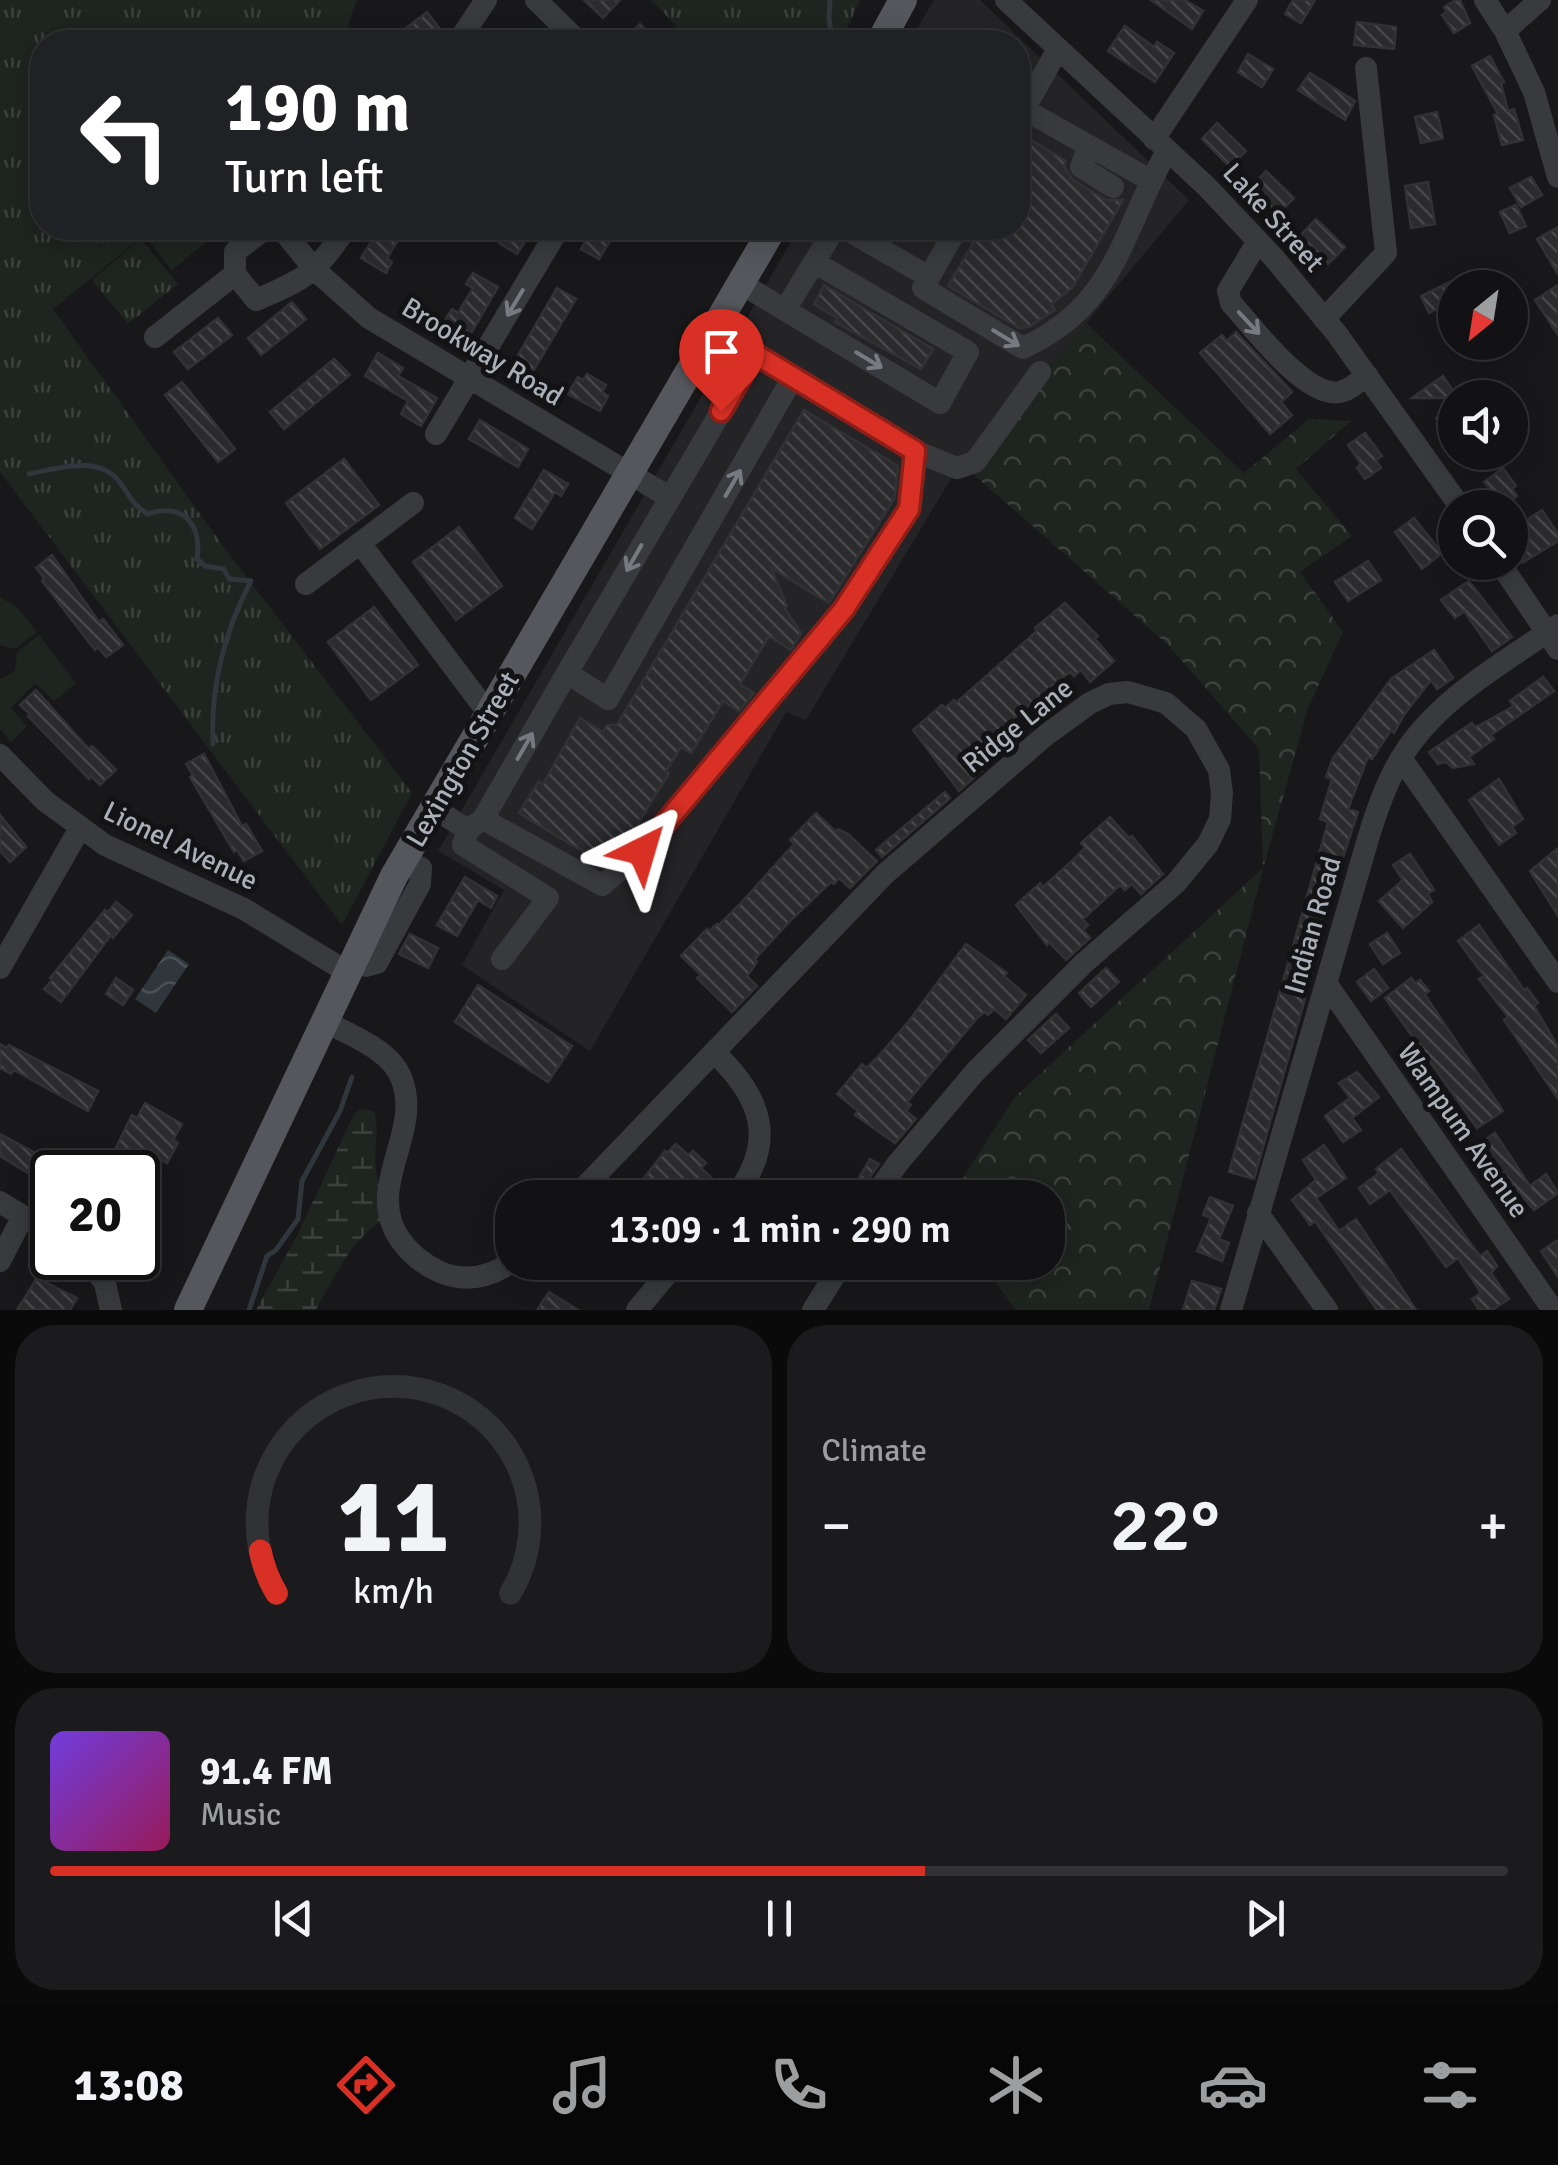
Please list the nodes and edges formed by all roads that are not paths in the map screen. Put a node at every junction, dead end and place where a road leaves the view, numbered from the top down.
1 (486, 0) edge
2 (536, 0) edge
3 (903, 0) edge
4 (1006, 0) edge
5 (1247, 0) edge
6 (1485, 0) edge
7 (1540, 0) edge
8 (466, 30) edge
9 (567, 30) edge
10 (887, 30) edge
11 (1505, 31) junction
12 (1058, 49) junction
13 (1366, 68) dead end
14 (1030, 95) edge
15 (1030, 117) edge
16 (1160, 145) junction
17 (1089, 146) junction
18 (1558, 177) edge
19 (1150, 180) junction
20 (1126, 196) junction
21 (250, 240) edge
22 (291, 240) edge
23 (337, 240) edge
24 (552, 240) edge
25 (766, 240) edge
26 (828, 240) edge
27 (865, 240) edge
28 (945, 240) edge
29 (1258, 241) junction
30 (814, 262) junction
31 (315, 270) junction
32 (235, 274) junction
33 (929, 277) junction
34 (740, 283) junction
35 (785, 310) junction
36 (1324, 319) junction
37 (714, 329) junction
38 (155, 337) dead end
39 (755, 354) junction
40 (1040, 372) dead end
41 (1367, 376) junction
42 (793, 377) junction
43 (470, 378) junction
44 (436, 434) dead end
45 (915, 451) junction
46 (628, 472) junction
47 (1448, 490) edge
48 (669, 497) junction
49 (413, 503) dead end
50 (360, 543) junction
51 (1512, 580) edge
52 (306, 584) dead end
53 (1554, 636) edge
54 (568, 674) junction
55 (489, 714) junction
56 (0, 755) edge
57 (1401, 758) junction
58 (432, 807) junction
59 (476, 825) junction
60 (80, 828) junction
61 (502, 960) dead end
62 (350, 966) junction
63 (0, 968) edge
64 (1558, 982) edge
65 (1326, 984) junction
66 (324, 1021) junction
67 (715, 1053) junction
68 (590, 1180) edge
69 (746, 1180) edge
70 (886, 1180) edge
71 (0, 1202) edge
72 (1258, 1213) junction
73 (24, 1216) junction
74 (30, 1220) edge
75 (0, 1261) edge
76 (495, 1271) edge
77 (104, 1280) edge
78 (662, 1280) edge
79 (832, 1280) edge
80 (110, 1310) edge
81 (188, 1310) edge
82 (638, 1310) edge
83 (814, 1310) edge
84 (1230, 1310) edge
85 (1328, 1310) edge
86 (1553, 1310) edge

1 - 8 street
2 - 9 street
3 - 10 main road
4 - 12 street, Lake Street
5 - 16 street
6 - 11 street
7 - 11 street
11 - 18 street
12 - 14 street
12 - 16 street, Lake Street
13 - 36 street
15 - 17 street
16 - 19 street
16 - 29 street, Lake Street
17 - 19 street
17 - 20 street
19 - 20 street
33 -> 20 street
21 - 32 street
22 - 31 street, Brookway Road
23 - 31 street
24 -> 43 street
25 - 34 main road, Lexington Street
26 - 30 street
27 - 33 street
28 - 33 street
29 - 36 street, Lake Street
29 -> 41 street
30 - 35 street
35 -> 30 street
31 - 32 street
31 - 43 street, Brookway Road
32 - 38 street
34 - 35 street
34 - 37 main road, Lexington Street
36 - 41 street, Lake Street
37 - 39 street
37 - 46 main road, Lexington Street
39 - 42 street
39 - 48 street
40 - 45 street
41 - 47 street, Lake Street
42 - 45 street
54 -> 42 street
43 - 44 street
43 - 46 street, Brookway Road
45 - 59 street
46 - 48 street, Brookway Road
46 - 55 main road, Lexington Street
48 -> 54 street
49 - 50 street
50 - 52 street
50 - 55 street
51 - 53 street
53 - 57 street, Indian Road
59 -> 54 street
55 - 58 main road, Lexington Street
56 - 60 street, Lionel Avenue
57 - 64 street
57 - 65 street, Indian Road
58 - 59 street
58 - 62 main road, Lexington Street
59 - 61 street
60 - 62 street, Lionel Avenue
60 - 63 street
62 - 66 main road, Lexington Street
65 - 72 street, Indian Road
65 - 86 street, Wampum Avenue
66 - 76 street
66 - 81 main road, Lexington Street
67 - 68 street, Ridge Lane
67 - 69 street
67 - 70 street, Ridge Lane
71 - 73 street
72 - 84 street, Indian Road
72 - 85 street
73 - 74 street
73 - 75 street
77 - 80 street
78 - 82 street
79 - 83 street

